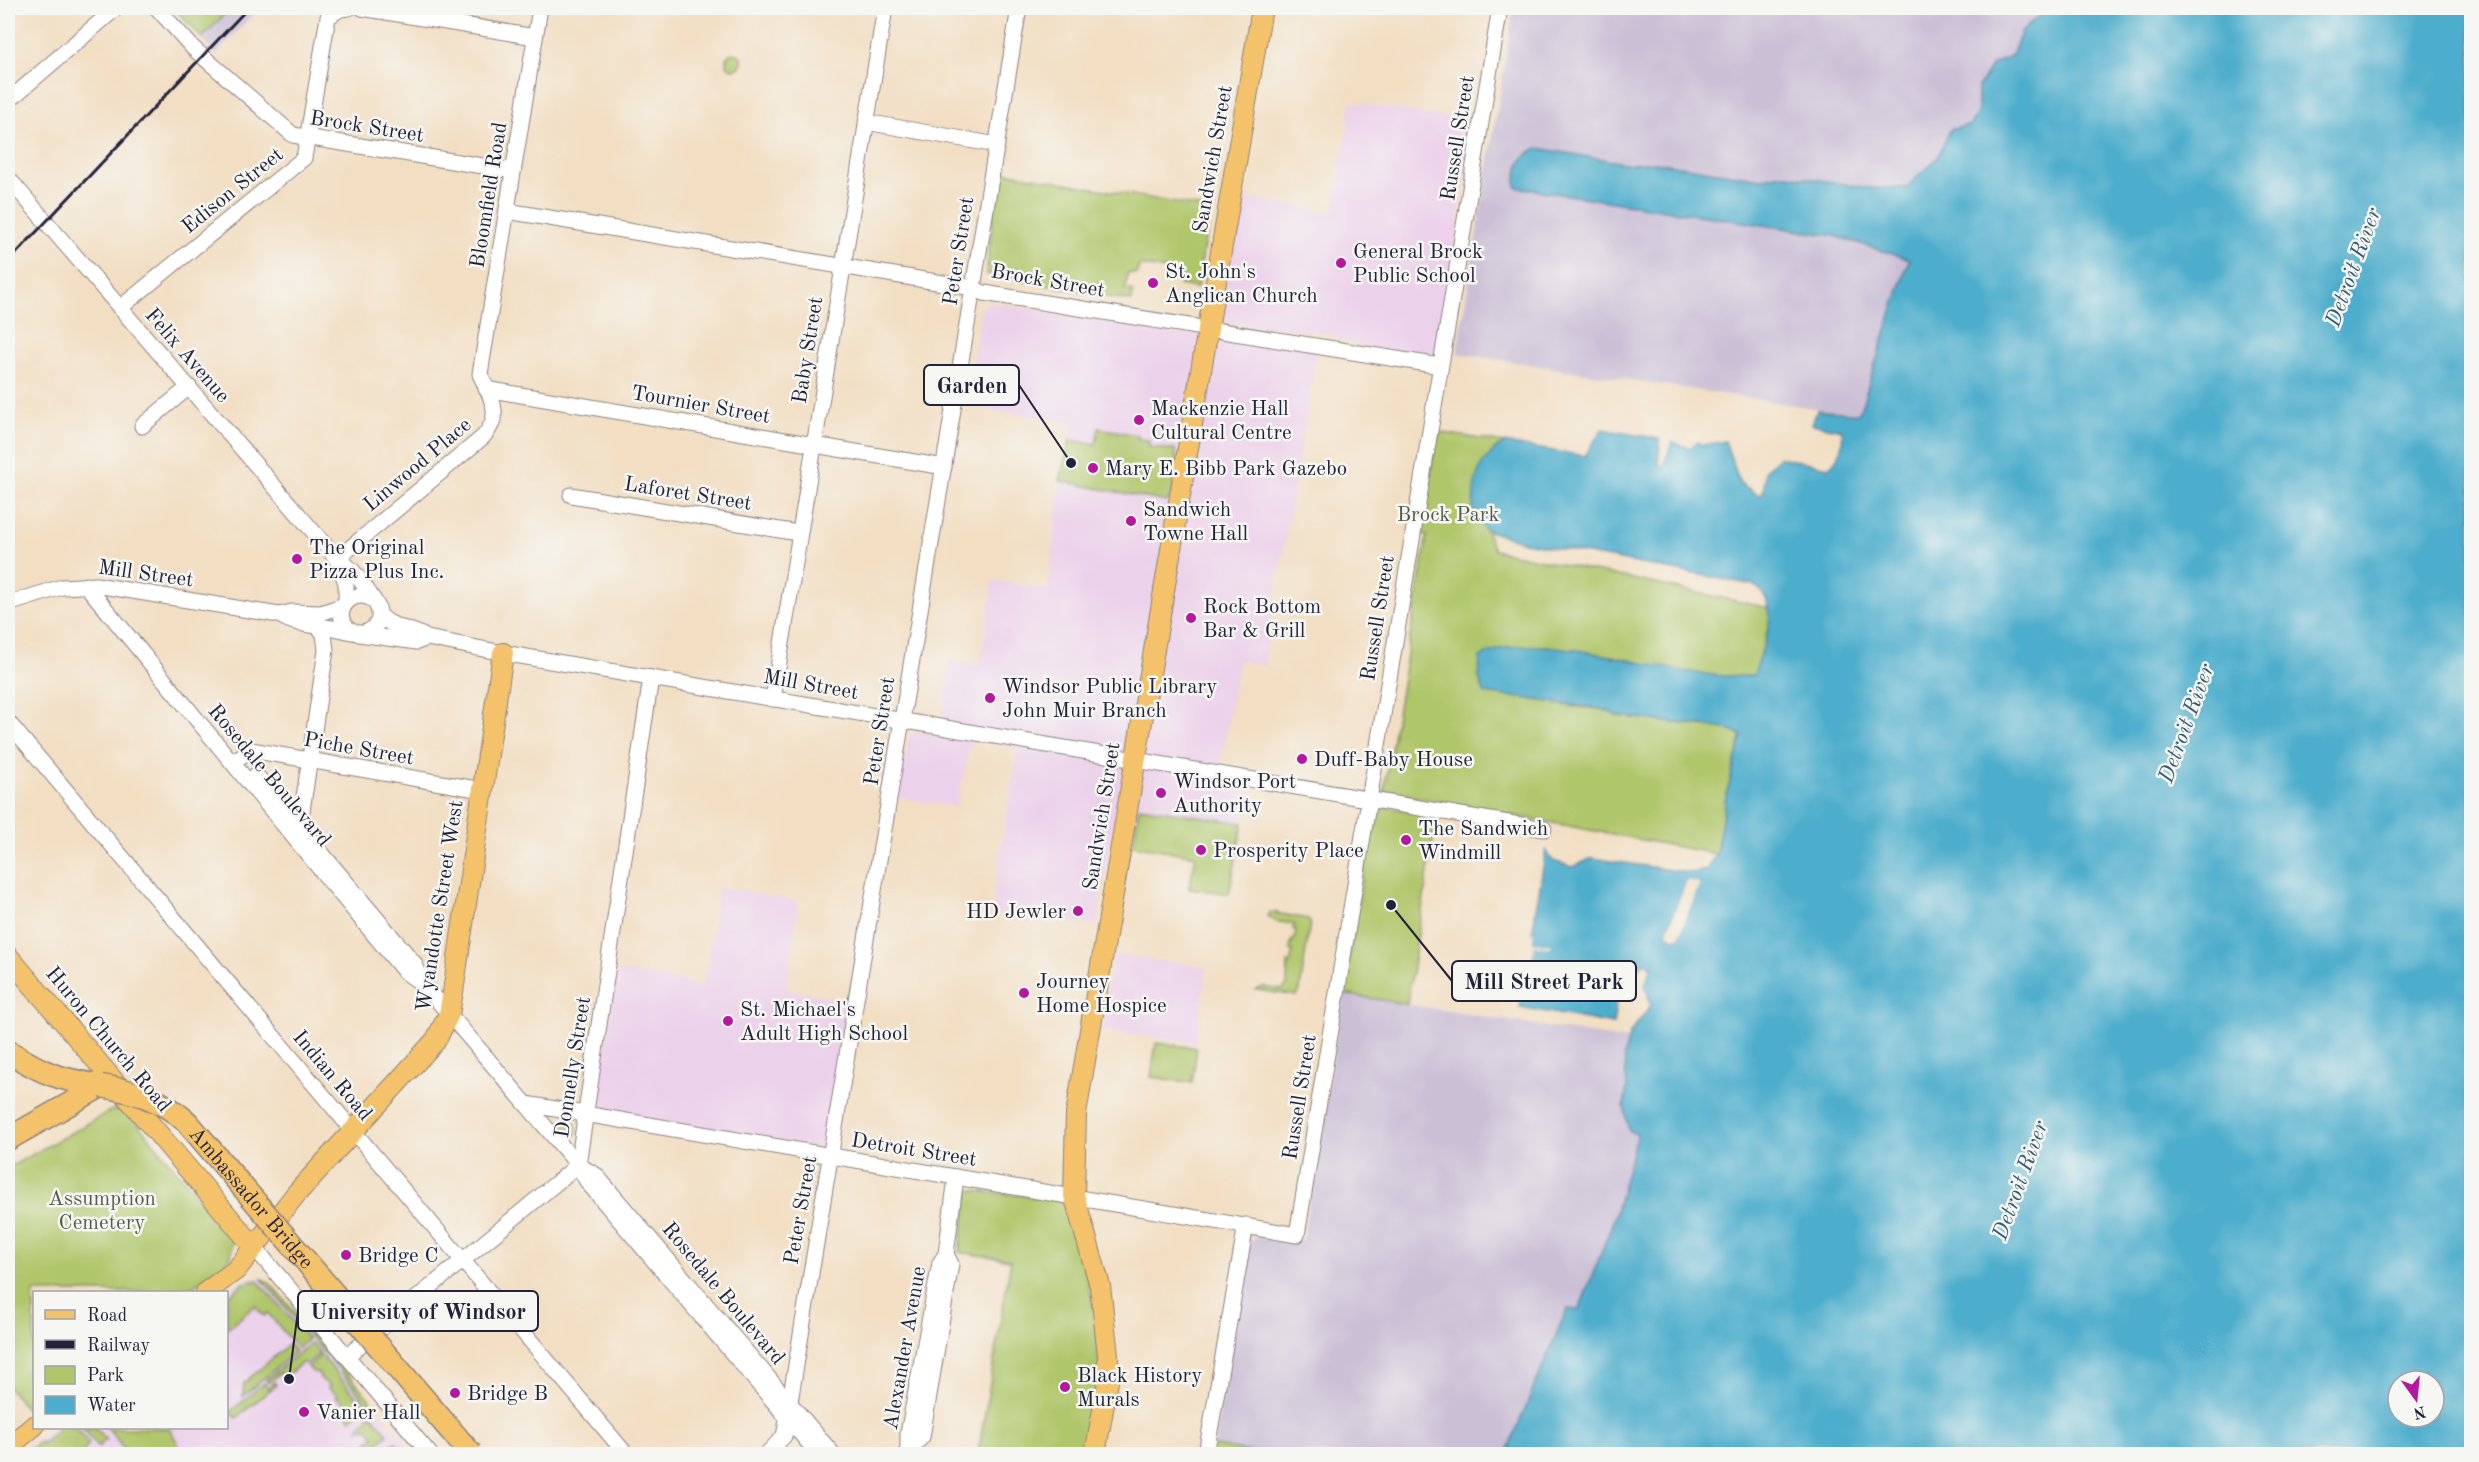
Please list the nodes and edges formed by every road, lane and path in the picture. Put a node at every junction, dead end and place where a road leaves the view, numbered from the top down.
1 (116, 8) edge
2 (157, 8) edge
3 (345, 8) edge
4 (362, 8) edge
5 (540, 8) edge
6 (885, 8) edge
7 (1019, 8) edge
8 (1262, 8) edge
9 (1500, 8) edge
10 (535, 37) junction
11 (8, 101) edge
12 (866, 122) junction
13 (307, 137) junction
14 (997, 145) junction
15 (513, 171) junction
16 (8, 178) edge
17 (507, 211) junction
18 (842, 266) junction
19 (973, 288) junction
20 (120, 308) junction
21 (1208, 327) junction
22 (1440, 366) junction
23 (189, 387) junction
24 (486, 389) junction
25 (142, 426) dead end
26 (812, 444) junction
27 (944, 467) junction
28 (571, 495) dead end
29 (798, 533) junction
30 (337, 558) junction
31 (91, 585) junction
32 (8, 603) edge
33 (345, 603) junction
34 (378, 609) junction
35 (279, 615) junction
36 (317, 625) junction
37 (356, 633) junction
38 (426, 638) junction
39 (326, 650) junction
40 (503, 653) junction
41 (651, 678) junction
42 (773, 699) junction
43 (902, 721) junction
44 (8, 722) edge
45 (236, 759) junction
46 (309, 760) junction
47 (1134, 761) junction
48 (482, 790) junction
49 (1369, 798) junction
50 (291, 825) junction
51 (1544, 829) dead end
52 (8, 956) edge
53 (449, 1014) junction
54 (8, 1051) edge
55 (101, 1086) junction
56 (525, 1104) junction
57 (587, 1115) junction
58 (352, 1131) junction
59 (8, 1139) edge
60 (831, 1157) junction
61 (578, 1165) junction
62 (956, 1177) junction
63 (1074, 1195) junction
64 (1246, 1225) junction
65 (1297, 1234) joint
66 (254, 1246) junction
67 (462, 1261) junction
68 (209, 1291) edge
69 (347, 1356) junction
70 (788, 1410) junction
71 (33, 1427) edge
72 (8, 1447) edge
73 (906, 1452) edge
74 (430, 1455) edge
75 (471, 1455) edge
76 (626, 1455) edge
77 (767, 1455) edge
78 (818, 1455) edge
79 (833, 1455) edge
80 (1095, 1455) edge
81 (1206, 1455) edge

1 - 11 street
2 - 13 street, Brock Street
3 - 13 street, Edison Street
4 - 10 street
5 - 10 street, Bloomfield Road
6 - 12 street, Baby Street
7 - 14 street, Peter Street
8 - 21 main road, Sandwich Street
9 - 22 street, Russell Street
10 - 15 street, Bloomfield Road
12 - 14 street
12 - 18 street, Baby Street
13 - 15 street, Brock Street
13 - 20 street, Edison Street
14 - 19 street, Peter Street
15 - 17 street, Bloomfield Road
16 - 20 street, Felix Avenue
17 - 18 street, Brock Street
17 - 24 street, Bloomfield Road
18 - 19 street, Brock Street
18 - 26 street, Baby Street
19 - 21 street, Brock Street
19 - 27 street, Peter Street
20 - 23 street, Felix Avenue
21 - 22 street, Brock Street
21 - 47 main road, Sandwich Street
22 - 49 street, Russell Street
23 - 25 street
23 - 30 street, Felix Avenue
24 - 26 street, Tournier Street
24 - 30 street, Linwood Place
26 - 27 street, Tournier Street
26 - 29 street, Baby Street
27 - 43 street, Peter Street
28 - 29 street, Laforet Street
29 - 42 street, Baby Street
30 - 33 street, Felix Avenue
30 - 34 street, Felix Avenue
31 - 32 street, Mill Street
31 - 35 street, Mill Street
31 - 45 street, Rosedale Boulevard
33 - 34 street
33 - 35 street, Mill Street
33 - 37 street
34 - 37 street
34 - 38 street, Mill Street
35 - 36 street, Mill Street
36 - 37 street, Mill Street
36 - 39 street
37 - 38 street, Mill Street
37 - 39 street
38 - 40 street, Mill Street
39 - 46 street
40 - 41 street, Mill Street
40 - 48 main road, Wyandotte Street West
41 - 42 street, Mill Street
41 - 57 street, Donnelly Street
42 - 43 street, Mill Street
43 - 47 street, Mill Street
43 - 60 street, Peter Street
44 - 58 street, Indian Road
45 - 46 street, Piche Street
45 - 50 street, Rosedale Boulevard
46 - 48 street, Piche Street
46 - 50 street
47 - 49 street, Mill Street
47 - 63 main road, Sandwich Street
48 - 53 main road, Wyandotte Street West
49 - 51 street, Mill Street
49 - 65 street, Russell Street
50 - 53 street, Rosedale Boulevard
52 - 66 main road, Huron Church Road
53 - 56 street, Rosedale Boulevard
53 - 58 main road, Wyandotte Street West
54 - 55 highway, Ambassador Bridge
55 - 59 highway
55 - 75 highway, Ambassador Bridge, bridge
56 - 57 street, Detroit Street
56 - 61 street, Rosedale Boulevard
57 - 60 street, Detroit Street
57 - 61 street, Donnelly Street
58 - 66 main road, Wyandotte Street West
58 - 67 street, Indian Road
60 - 62 street, Detroit Street
60 - 70 street, Peter Street
61 - 67 street, Donnelly Street
61 - 70 street, Rosedale Boulevard
62 - 63 street, Detroit Street
62 - 73 street, Alexander Avenue
63 - 64 street, Detroit Street
63 - 80 main road, Sandwich Street
64 - 65 street, Detroit Street
64 - 81 street
66 - 68 main road, Wyandotte Street West
66 - 69 street, Huron Church Road
67 - 69 street, Donnelly Street
67 - 76 street, Indian Road
69 - 74 street, Huron Church Road
70 - 77 street, Peter Street
70 - 78 street, Rosedale Boulevard
70 - 79 street, Rosedale Boulevard
71 - 72 main road

